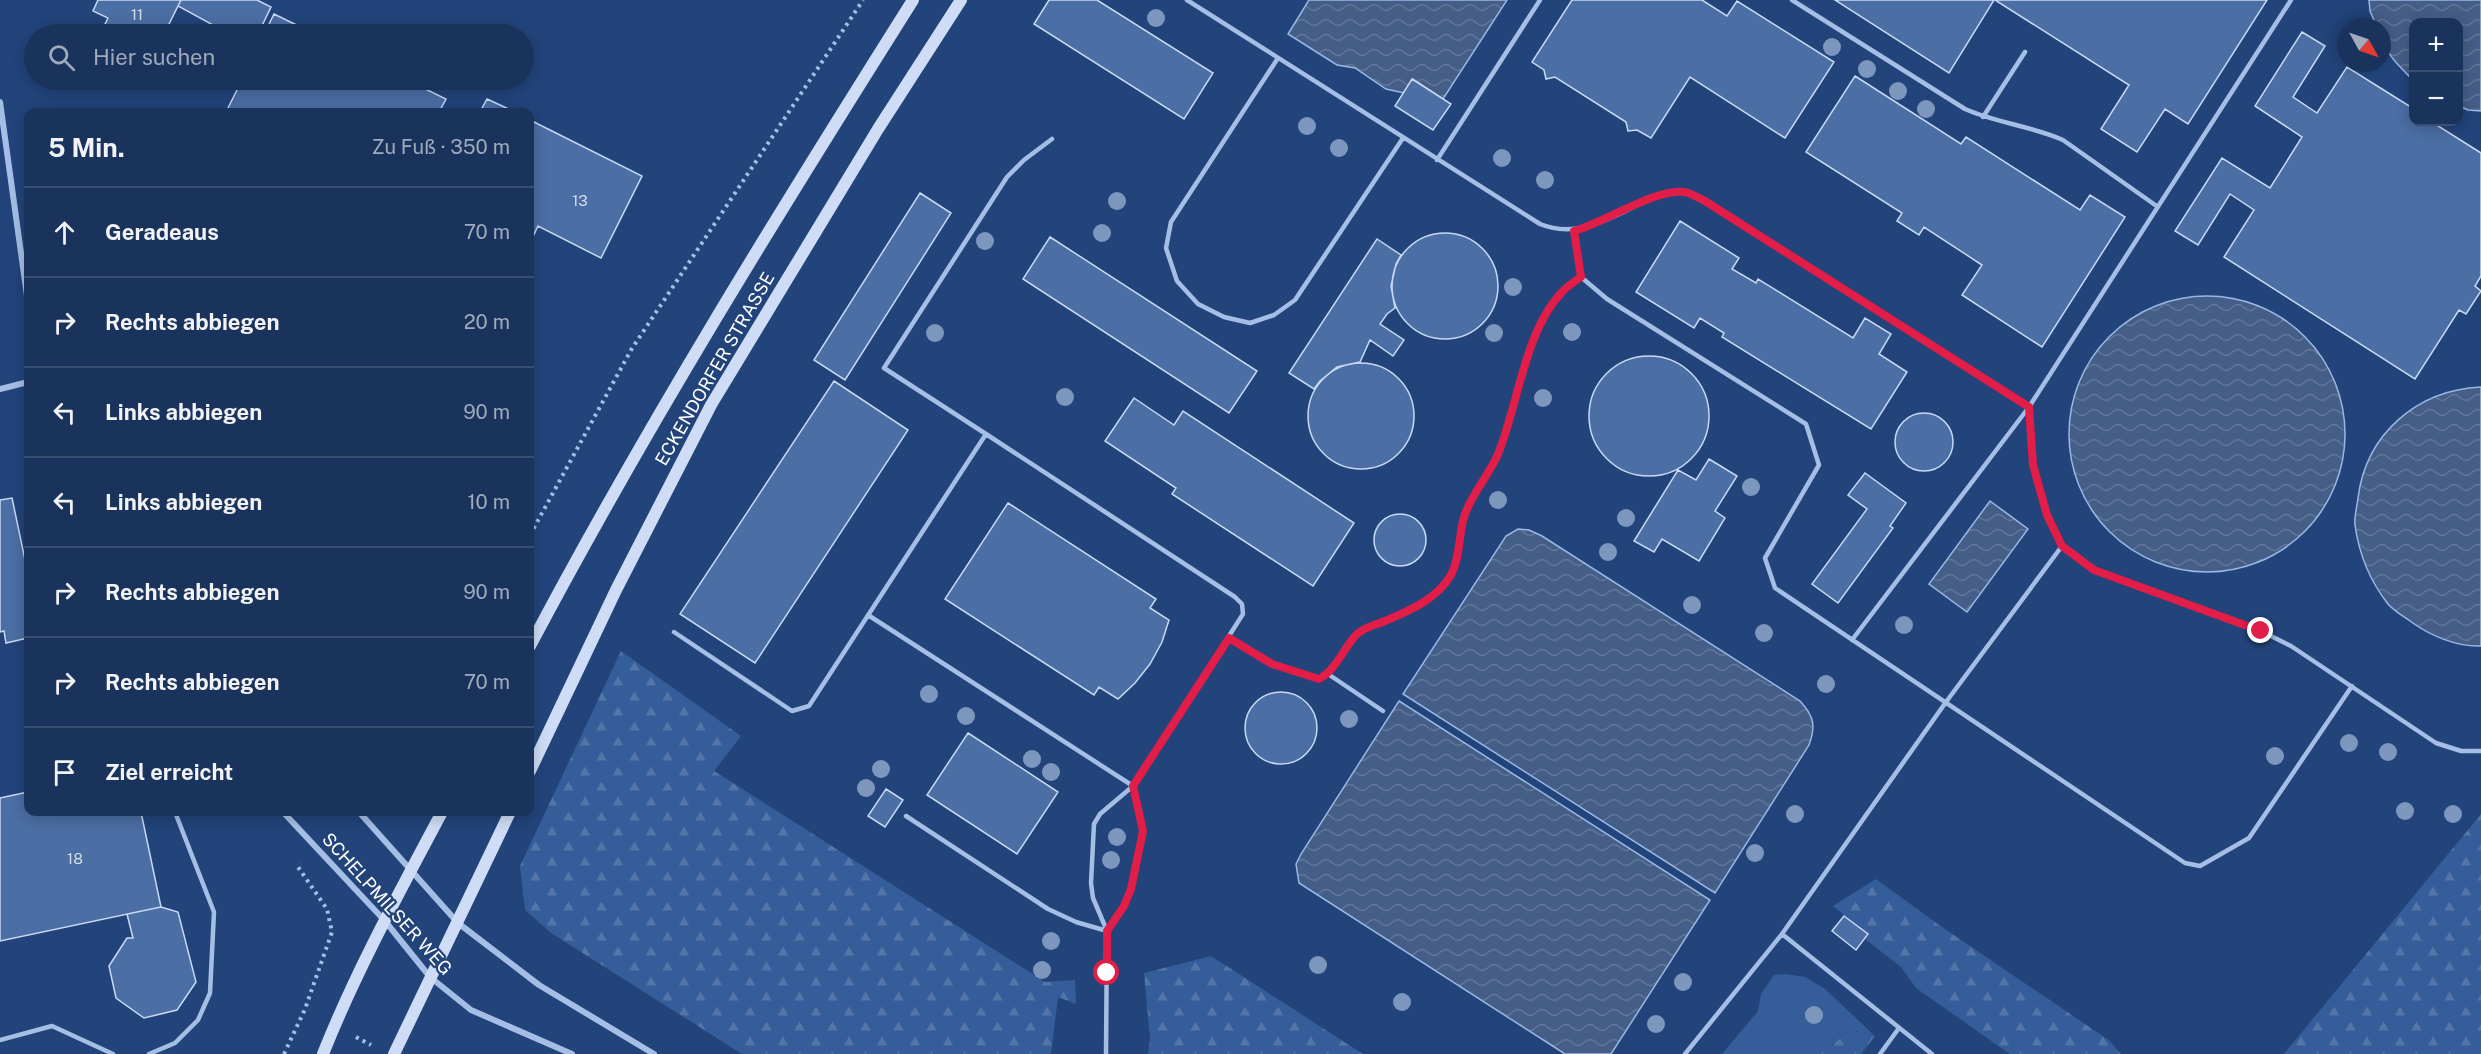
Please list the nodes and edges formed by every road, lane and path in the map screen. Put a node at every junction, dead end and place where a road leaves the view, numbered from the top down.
1 (863, 0) edge
2 (914, 0) edge
3 (961, 0) edge
4 (1187, 0) edge
5 (1540, 0) edge
6 (1792, 0) edge
7 (2291, 0) edge
8 (2025, 52) dead end
9 (1278, 58) junction
10 (0, 102) edge
11 (1983, 117) junction
12 (1403, 138) junction
13 (1053, 139) dead end
14 (1437, 160) junction
15 (2158, 207) junction
16 (1574, 231) junction
17 (24, 274) edge
18 (1581, 277) junction
19 (24, 383) edge
20 (0, 389) edge
21 (2029, 407) junction
22 (986, 434) junction
23 (534, 528) edge
24 (2062, 546) junction
25 (868, 615) junction
26 (674, 632) dead end
27 (534, 638) edge
28 (1229, 638) junction
29 (1852, 640) junction
30 (1328, 674) junction
31 (2352, 686) junction
32 (1946, 702) junction
33 (1383, 711) dead end
34 (2481, 751) edge
35 (534, 763) edge
36 (1133, 786) junction
37 (177, 816) edge
38 (287, 816) edge
39 (363, 816) edge
40 (440, 816) edge
41 (508, 816) edge
42 (906, 816) dead end
43 (298, 867) dead end
44 (412, 869) junction
45 (385, 921) junction
46 (458, 923) junction
47 (1107, 931) junction
48 (1782, 934) junction
49 (430, 977) junction
50 (1899, 1028) junction
51 (0, 1040) edge
52 (113, 1054) edge
53 (149, 1054) edge
54 (284, 1054) edge
55 (323, 1054) edge
56 (394, 1054) edge
57 (572, 1054) edge
58 (654, 1054) edge
59 (1106, 1054) edge
60 (1685, 1054) edge
61 (1880, 1054) edge
62 (1932, 1054) edge

1 - 23 path
2 - 27 main road, ECKENDORFER STRASSE
3 - 35 main road, ECKENDORFER STRASSE
4 - 9 lane
5 - 14 lane
6 - 11 lane
7 - 15 lane
8 - 11 lane
9 - 12 lane
9 - 12 lane
10 - 17 street
11 - 15 lane
12 - 14 lane
13 - 22 lane
14 - 16 lane
15 - 21 lane
16 - 18 lane
16 - 21 lane
18 - 29 lane
18 - 30 lane
19 - 20 street
21 - 24 lane
21 - 29 lane
22 - 25 lane
22 - 28 lane
24 - 31 lane
24 - 32 lane
25 - 26 lane
25 - 36 lane
28 - 30 lane
28 - 36 lane
29 - 32 lane
30 - 33 lane
31 - 32 lane
31 - 34 lane
32 - 48 lane
36 - 47 lane
36 - 47 lane
37 - 53 lane
38 - 45 street, SCHELPMILSER WEG
39 - 44 street
40 - 44 main road
41 - 46 main road
42 - 47 lane
43 - 54 path
44 - 45 main road
44 - 46 street
45 - 49 street, SCHELPMILSER WEG
45 - 55 main road
46 - 49 main road
46 - 58 street
47 - 59 lane
48 - 50 lane
48 - 60 lane
49 - 56 main road
49 - 57 street, SCHELPMILSER WEG
50 - 61 lane
50 - 62 lane
51 - 52 lane

